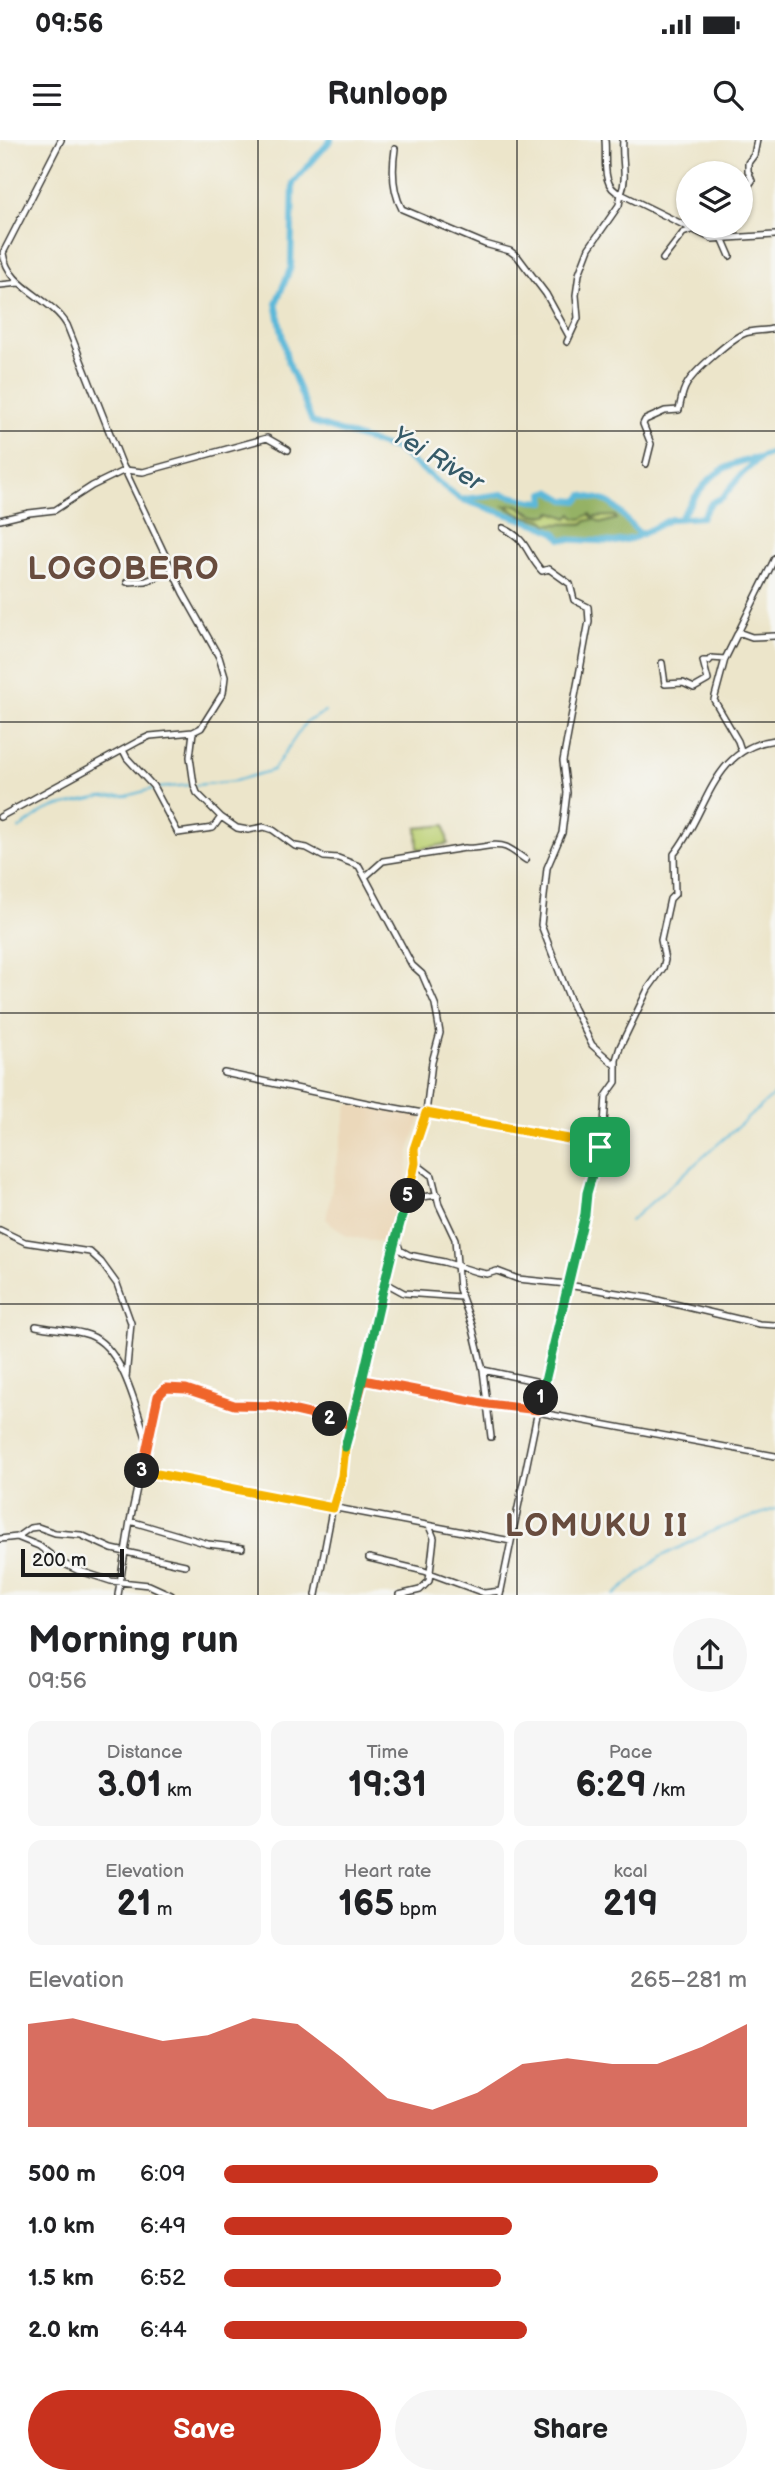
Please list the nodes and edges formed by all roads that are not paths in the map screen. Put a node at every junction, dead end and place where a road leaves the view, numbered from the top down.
1 (61, 140) edge
2 (605, 140) edge
3 (623, 140) edge
4 (757, 140) edge
5 (395, 149) dead end
6 (750, 161) edge
7 (621, 194) junction
8 (676, 221) edge
9 (775, 235) edge
10 (753, 236) edge
11 (679, 238) edge
12 (721, 238) edge
13 (730, 256) dead end
14 (663, 259) dead end
15 (19, 283) junction
16 (0, 285) edge
17 (775, 328) edge
18 (288, 450) dead end
19 (646, 464) dead end
20 (125, 470) junction
21 (0, 520) edge
22 (503, 528) dead end
23 (775, 558) edge
24 (172, 571) junction
25 (127, 582) dead end
26 (738, 632) junction
27 (775, 636) edge
28 (725, 659) junction
29 (662, 663) dead end
30 (193, 732) junction
31 (775, 740) edge
32 (123, 750) junction
33 (741, 750) junction
34 (0, 817) edge
35 (221, 817) junction
36 (526, 860) dead end
37 (365, 877) junction
38 (616, 1066) junction
39 (223, 1073) dead end
40 (426, 1113) junction
41 (600, 1147) junction
42 (415, 1163) junction
43 (408, 1195) junction
44 (438, 1195) junction
45 (0, 1230) edge
46 (396, 1241) junction
47 (459, 1266) junction
48 (384, 1282) junction
49 (567, 1285) junction
50 (461, 1297) junction
51 (775, 1325) edge
52 (36, 1326) dead end
53 (483, 1370) junction
54 (126, 1378) junction
55 (363, 1380) junction
56 (543, 1386) junction
57 (488, 1404) junction
58 (538, 1410) junction
59 (351, 1425) junction
60 (491, 1437) dead end
61 (147, 1441) junction
62 (775, 1455) edge
63 (141, 1471) junction
64 (333, 1508) junction
65 (130, 1521) junction
66 (429, 1526) junction
67 (17, 1536) junction
68 (0, 1539) edge
69 (511, 1541) junction
70 (242, 1548) dead end
71 (125, 1552) junction
72 (369, 1558) dead end
73 (185, 1565) dead end
74 (430, 1574) junction
75 (120, 1582) junction
76 (501, 1593) edge
77 (317, 1594) edge
78 (118, 1595) edge
79 (171, 1595) edge
80 (327, 1595) edge
81 (399, 1595) edge

1 - 15 street
2 - 7 street
3 - 7 street
4 - 6 street
5 - 7 street
7 - 8 street
9 - 10 street
11 - 14 street
12 - 13 street
15 - 16 street
15 - 20 street
17 - 19 street
18 - 20 street
20 - 21 street
20 - 24 street
22 - 38 street
23 - 26 street
24 - 25 street
24 - 30 street
26 - 27 street
26 - 28 street
28 - 29 street
28 - 33 street
30 - 32 street
30 - 35 street
31 - 33 street
32 - 34 street
32 - 35 street
33 - 38 street
35 - 37 street
36 - 37 street
37 - 40 street
38 - 41 street
39 - 40 street
40 - 41 street
40 - 42 street
41 - 49 street
42 - 43 street
42 - 44 street
43 - 44 street
43 - 46 street
44 - 47 street
45 - 54 street
46 - 47 street
46 - 48 street
47 - 49 street
47 - 50 street
48 - 50 street
48 - 55 street
49 - 51 street
49 - 56 street
50 - 53 street
52 - 54 street
53 - 56 street
53 - 57 street
54 - 61 street
55 - 57 street
55 - 59 street
56 - 58 street
57 - 58 street
57 - 60 street
58 - 62 street
58 - 69 street
59 - 61 street
59 - 64 street
61 - 63 street
63 - 64 street
63 - 65 street
64 - 66 street
64 - 77 street
65 - 70 street
65 - 71 street
66 - 69 street
66 - 74 street
67 - 68 street
67 - 71 street
67 - 75 street
69 - 76 street
71 - 73 street
71 - 75 street
72 - 74 street
74 - 76 street
74 - 81 street
75 - 78 street
75 - 79 street
77 - 80 street

